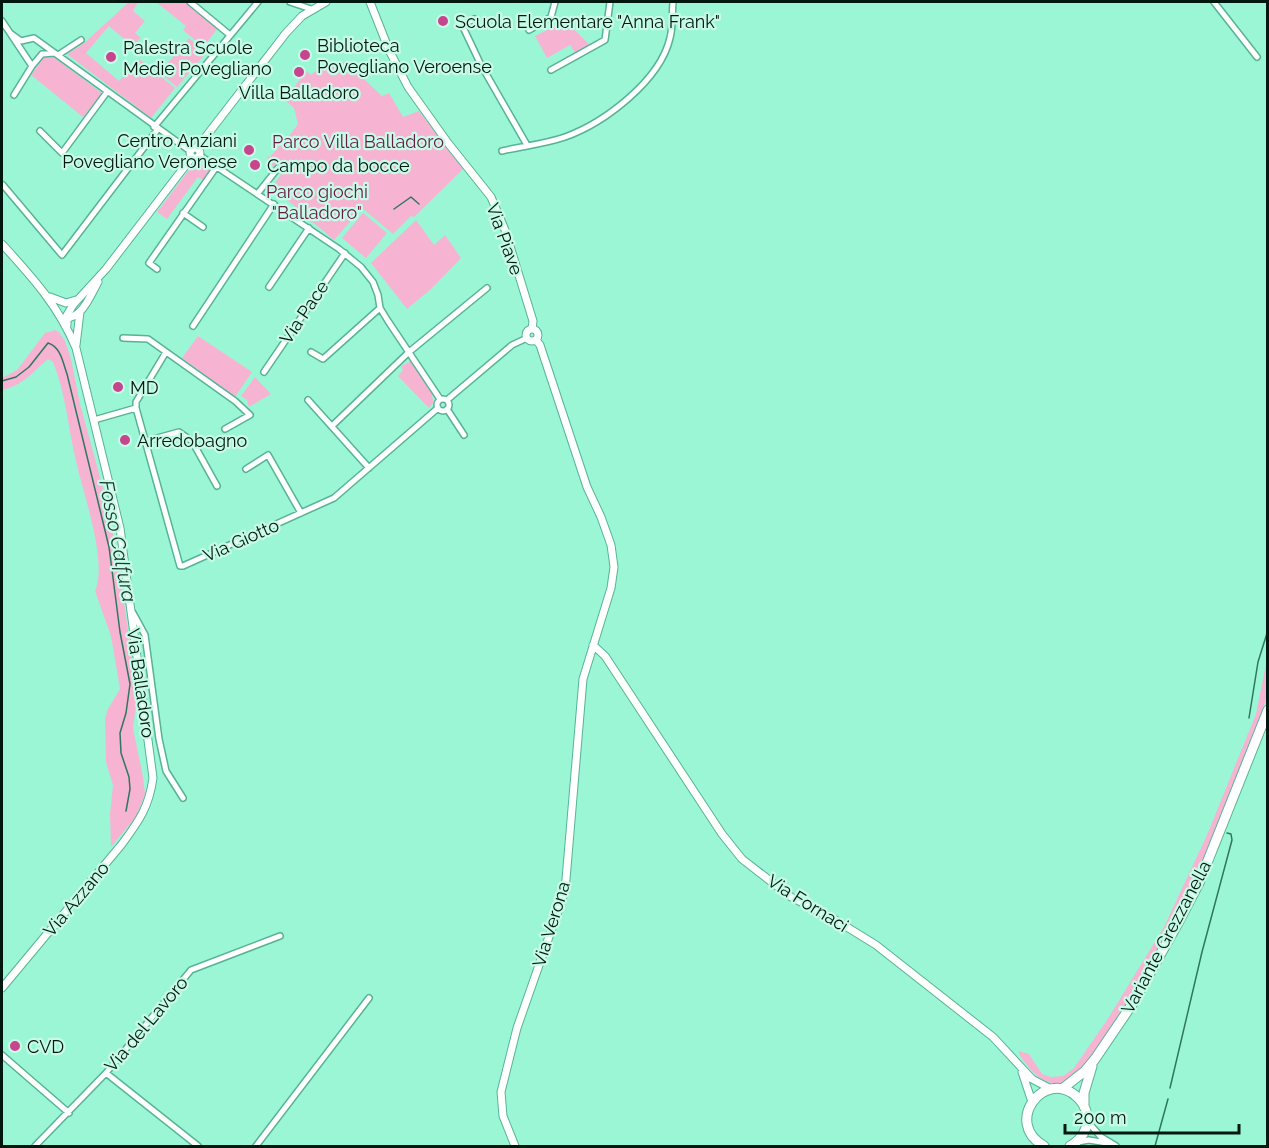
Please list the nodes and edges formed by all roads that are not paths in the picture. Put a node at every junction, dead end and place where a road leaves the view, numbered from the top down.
1 (190, 2) edge
2 (258, 2) edge
3 (290, 2) edge
4 (326, 2) edge
5 (370, 2) edge
6 (555, 2) edge
7 (610, 2) edge
8 (673, 2) edge
9 (1214, 2) edge
10 (311, 9) junction
11 (474, 19) dead end
12 (2, 21) edge
13 (529, 30) dead end
14 (10, 33) junction
15 (231, 35) junction
16 (81, 40) dead end
17 (56, 54) junction
18 (1257, 57) dead end
19 (32, 66) junction
20 (551, 70) dead end
21 (108, 92) junction
22 (14, 95) dead end
23 (156, 128) junction
24 (40, 131) dead end
25 (527, 145) junction
26 (502, 151) dead end
27 (195, 153) junction
28 (217, 166) junction
29 (278, 168) dead end
30 (3, 186) edge
31 (258, 193) junction
32 (274, 204) junction
33 (183, 213) junction
34 (203, 227) dead end
35 (309, 228) junction
36 (2, 243) edge
37 (345, 253) junction
38 (106, 269) junction
39 (157, 269) dead end
40 (269, 287) dead end
41 (488, 288) dead end
42 (46, 293) junction
43 (77, 300) junction
44 (380, 308) junction
45 (80, 312) junction
46 (65, 321) junction
47 (193, 326) dead end
48 (532, 329) junction
49 (123, 338) dead end
50 (527, 338) junction
51 (536, 340) junction
52 (76, 348) junction
53 (166, 352) junction
54 (311, 352) dead end
55 (409, 352) junction
56 (264, 372) dead end
57 (440, 399) junction
58 (308, 400) dead end
59 (447, 400) junction
60 (136, 408) junction
61 (438, 408) junction
62 (447, 410) junction
63 (94, 420) junction
64 (332, 426) junction
65 (225, 429) dead end
66 (464, 435) dead end
67 (146, 441) junction
68 (369, 468) junction
69 (246, 469) dead end
70 (217, 486) dead end
71 (301, 513) junction
72 (130, 609) junction
73 (593, 645) junction
74 (1268, 710) edge
75 (183, 798) dead end
76 (147, 807) joint
77 (280, 936) dead end
78 (2, 988) edge
79 (369, 998) dead end
80 (2, 1055) edge
81 (1095, 1059) junction
82 (1020, 1067) junction
83 (106, 1073) junction
84 (1051, 1089) junction
85 (1062, 1089) junction
86 (1032, 1102) junction
87 (1084, 1104) junction
88 (69, 1113) junction
89 (1087, 1121) junction
90 (1109, 1143) junction
91 (1074, 1144) edge
92 (1039, 1145) edge
93 (35, 1146) edge
94 (198, 1146) edge
95 (256, 1146) edge
96 (514, 1146) edge
97 (1116, 1146) edge

1 - 15 street
2 - 15 street
3 - 10 street
4 - 10 street, Via Balladoro
5 - 48 street, Via Piave
6 - 13 street
7 - 20 street
8 - 25 street
9 - 18 street
10 - 27 street, Via Balladoro
11 - 25 street
12 - 14 street
14 - 17 street
14 - 19 street
15 - 23 street
16 - 17 street
17 - 19 street
17 - 21 street
19 - 22 street
21 - 23 street
21 - 24 street
23 - 27 street
23 - 30 street
25 - 26 street
27 - 28 street
27 - 38 street, Via Balladoro
28 - 31 street
28 - 33 street
29 - 31 street
31 - 32 street
32 - 35 street
32 - 47 street
33 - 34 street
33 - 39 street
35 - 37 street
35 - 40 street
36 - 42 street
37 - 44 street
37 - 56 street, Via Pace
38 - 43 street, Via Balladoro
38 - 45 street, Via Balladoro
41 - 55 street
42 - 43 street
42 - 46 street
43 - 46 street, Via Balladoro
44 - 54 street
44 - 55 street
45 - 46 street
45 - 52 street, Via Balladoro
46 - 52 street, Via Balladoro
48 - 50 street
48 - 51 street
49 - 53 street
50 - 51 street
50 - 59 street
51 - 73 street
52 - 63 street, Via Balladoro
53 - 60 street
53 - 65 street
55 - 57 street
55 - 64 street
57 - 59 street
57 - 61 street
58 - 64 street
59 - 62 street
60 - 63 street
60 - 67 street
61 - 62 street
61 - 68 street, Via Giotto
62 - 66 street
63 - 72 street, Via Balladoro
64 - 68 street
67 - 70 street
67 - 71 street, Via Giotto
68 - 71 street, Via Giotto
69 - 71 street
72 - 75 street
72 - 76 street, Via Balladoro
73 - 82 street, Via Fornaci
73 - 96 street, Via Verona
74 - 81 main road, Variante Grezzanella
76 - 78 street, Via Azzano
77 - 83 street, Via del Lavoro
79 - 95 street
80 - 88 street
81 - 85 main road, Variante Grezzanella
81 - 87 main road, Variante Grezzanella
82 - 84 street
82 - 86 street
83 - 88 street, Via del Lavoro
83 - 94 street
84 - 85 main road
84 - 86 main road
85 - 87 main road
86 - 92 main road
87 - 89 main road, Variante Grezzanella
88 - 93 street, Via del Lavoro
89 - 90 street
89 - 91 main road
90 - 91 street
90 - 97 street

